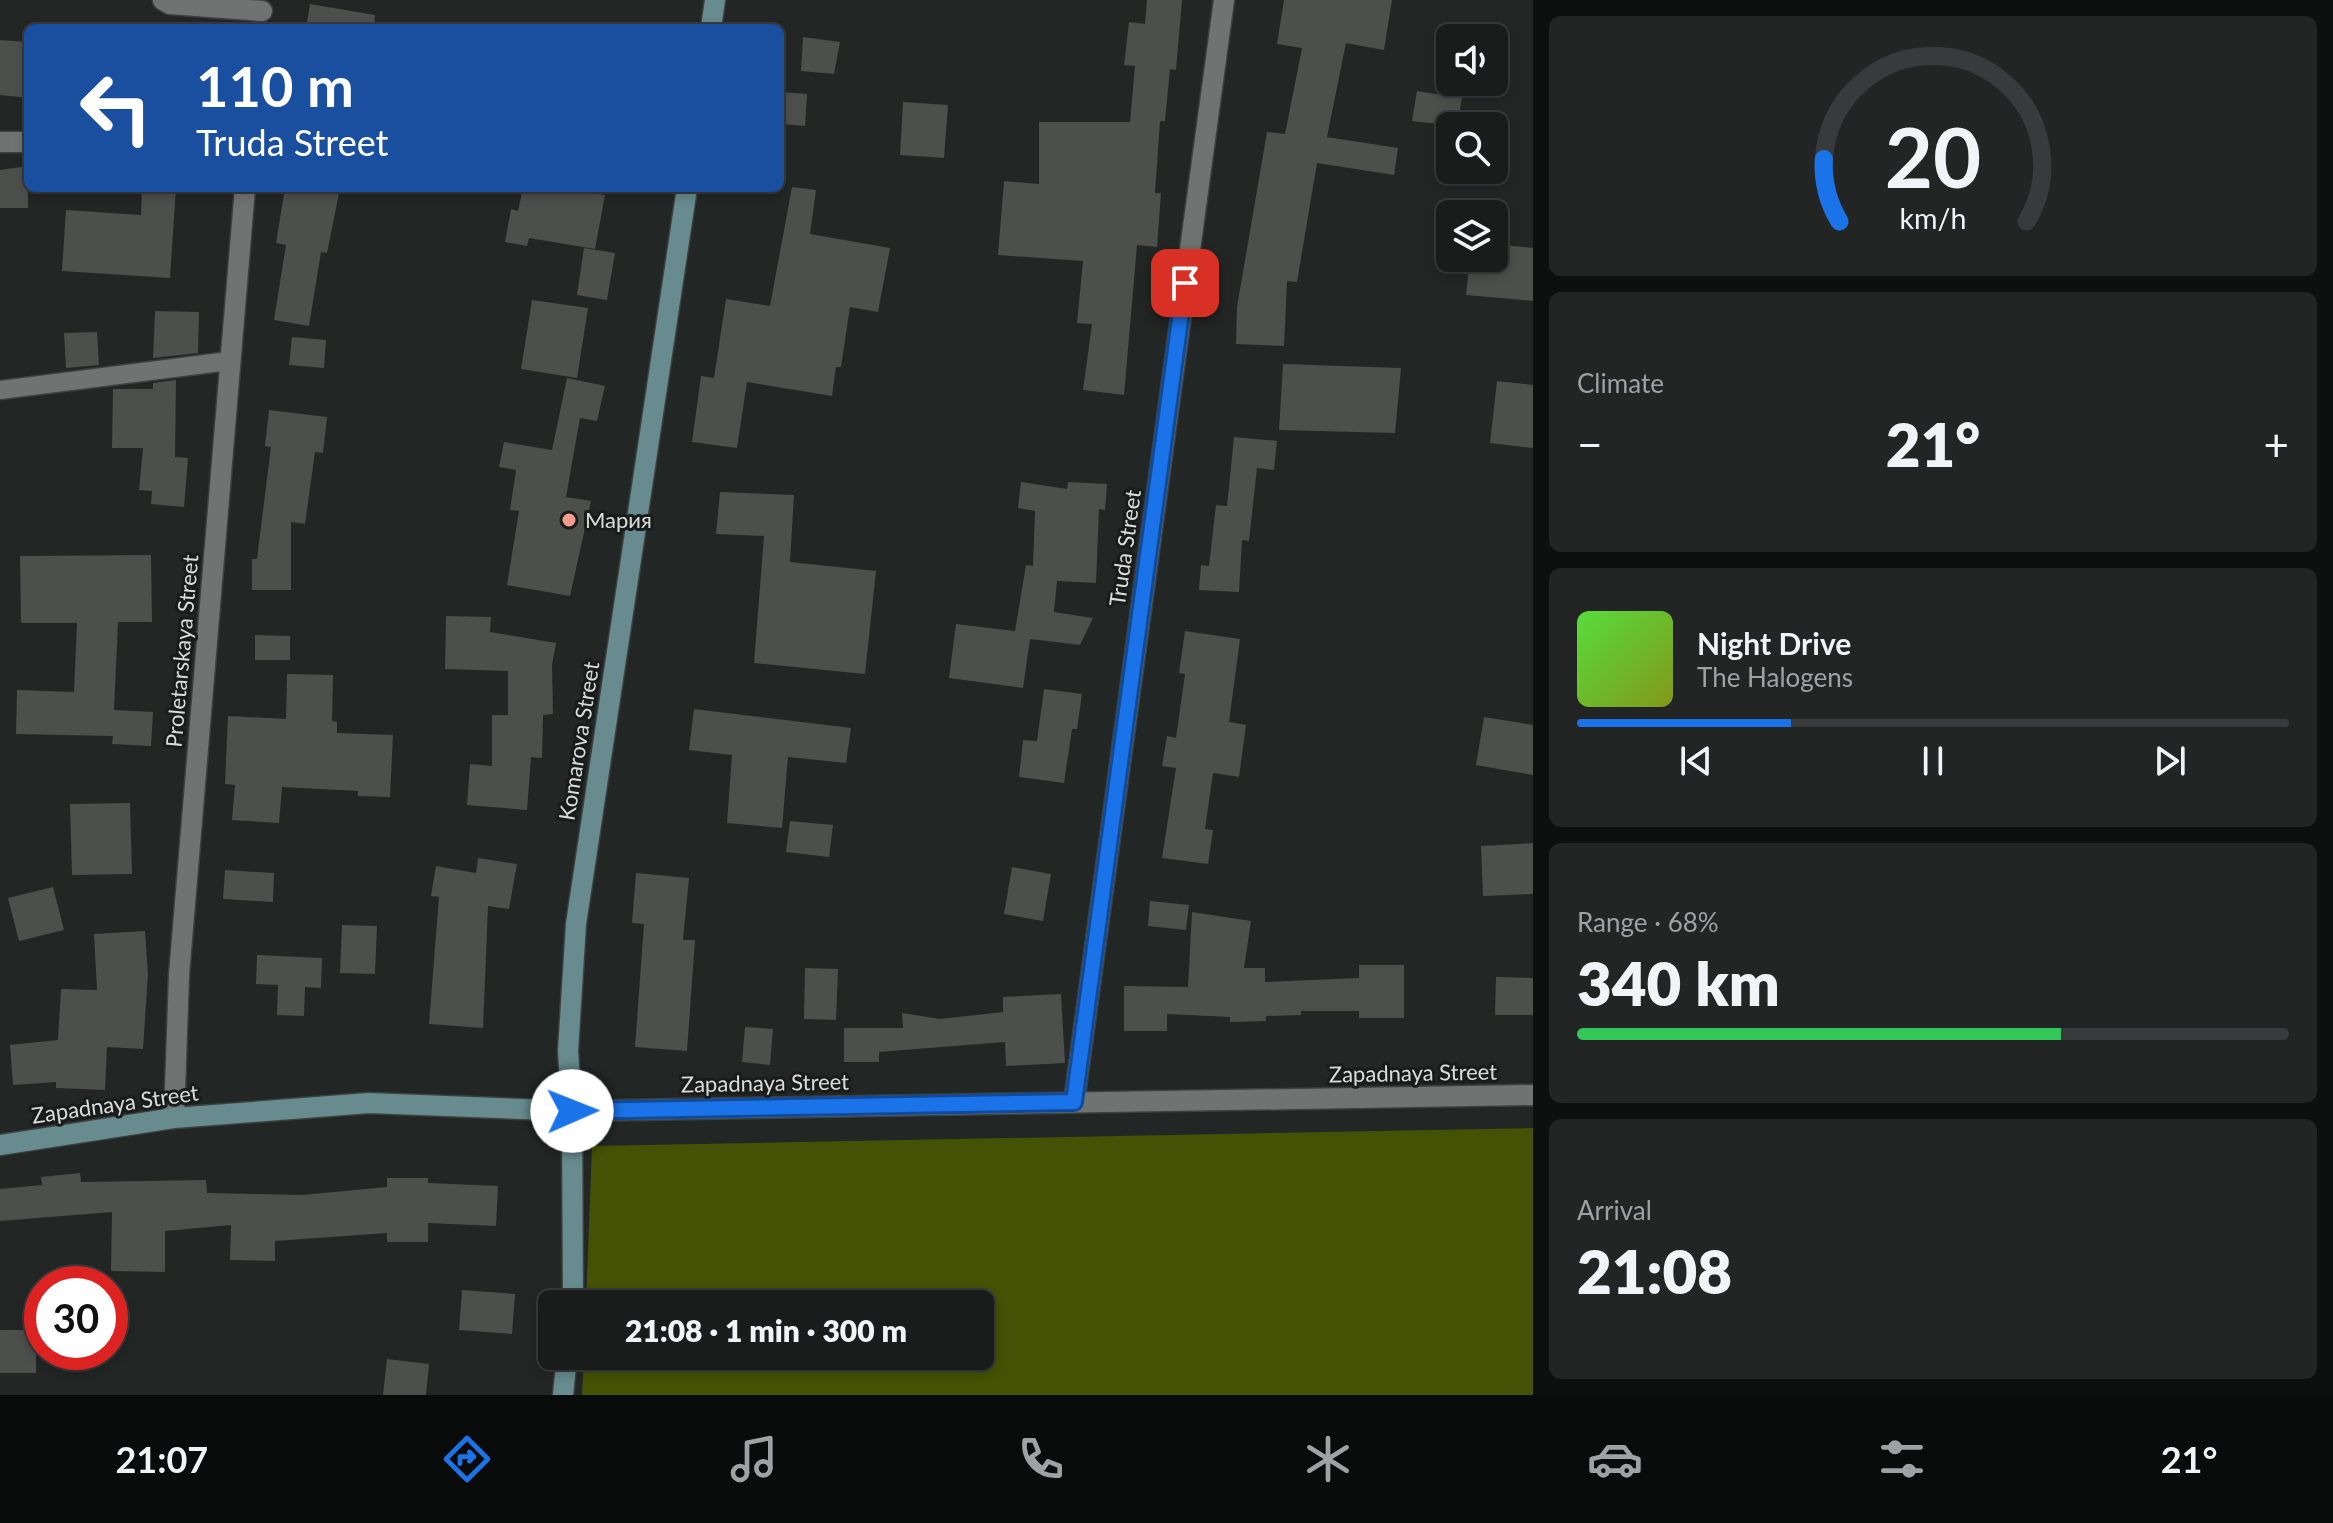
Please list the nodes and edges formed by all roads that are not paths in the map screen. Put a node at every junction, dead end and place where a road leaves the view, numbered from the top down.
1 (163, 0) edge
2 (715, 0) edge
3 (1224, 0) edge
4 (262, 13) edge
5 (712, 24) edge
6 (0, 142) edge
7 (24, 142) edge
8 (245, 192) edge
9 (686, 192) edge
10 (229, 361) junction
11 (0, 390) edge
12 (1533, 1095) edge
13 (1074, 1102) junction
14 (572, 1111) junction
15 (174, 1118) junction
16 (0, 1145) edge
17 (573, 1290) edge
18 (566, 1370) edge
19 (563, 1395) edge

1 - 4 street
2 - 5 main road
3 - 13 street, Truda Street
6 - 7 street
8 - 10 street, Proletarskaya Street
9 - 14 main road, Komarova Street
10 - 11 lane
10 - 15 street, Proletarskaya Street
12 - 13 street, Zapadnaya Street
13 - 14 street, Zapadnaya Street
14 - 15 main road, Zapadnaya Street
14 - 17 main road, Komarova Street
15 - 16 main road, Zapadnaya Street
18 - 19 main road

